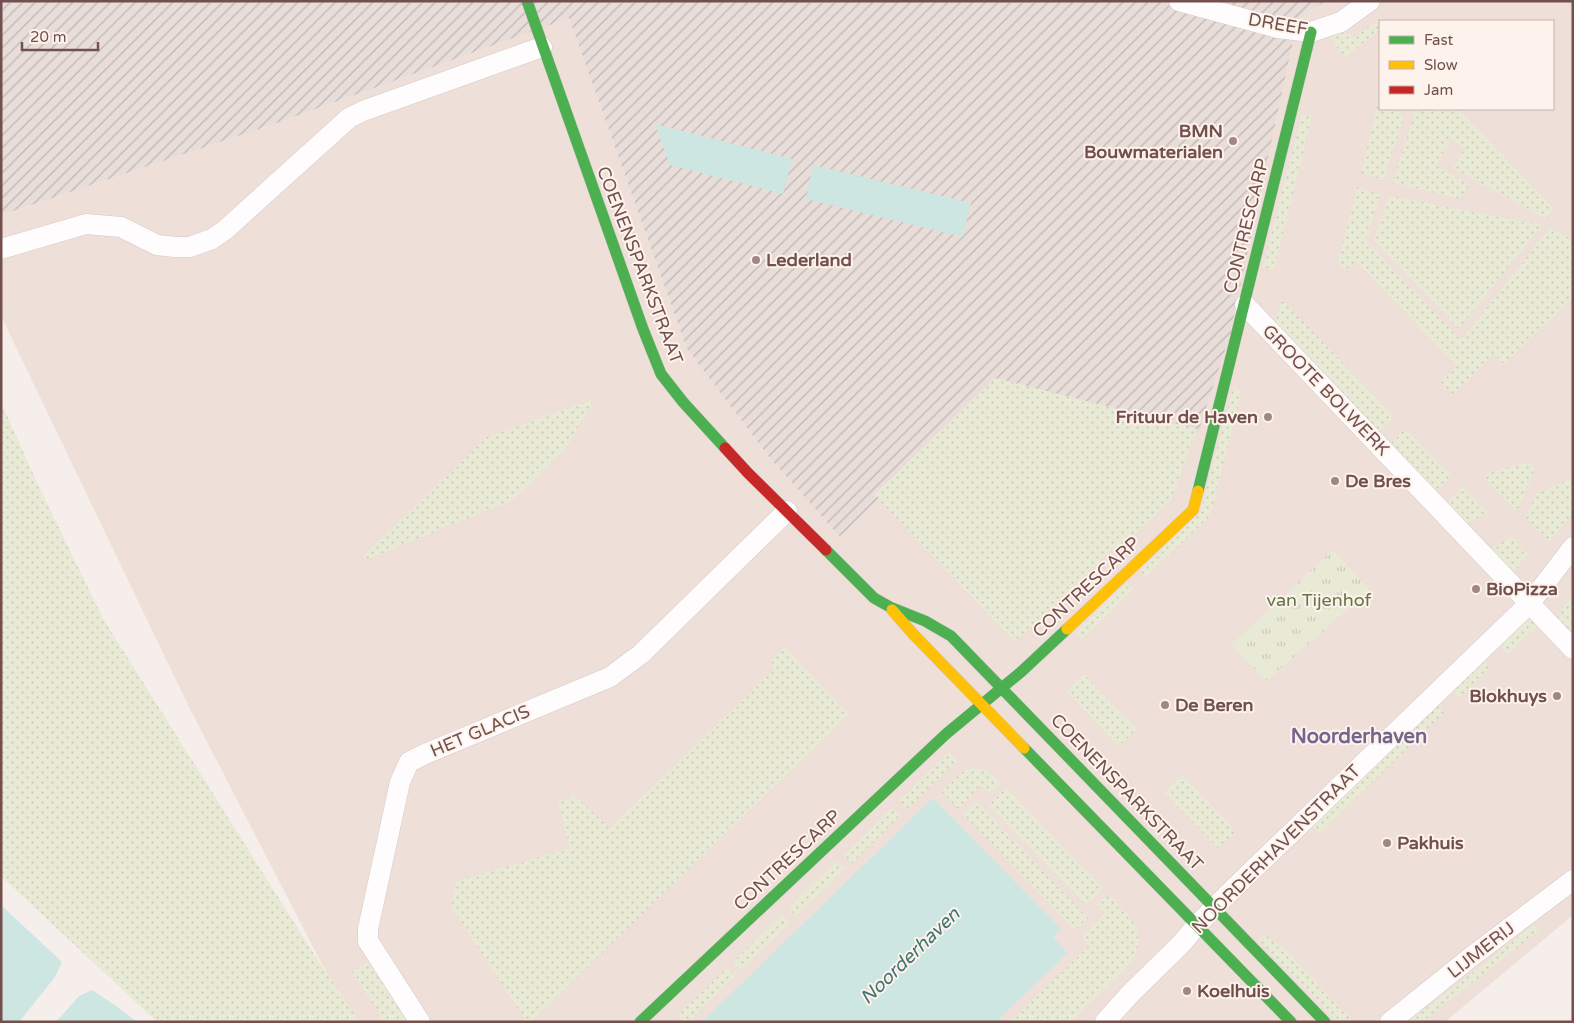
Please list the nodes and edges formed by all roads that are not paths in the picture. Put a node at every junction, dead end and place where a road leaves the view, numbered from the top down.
1 (527, 1) edge
2 (1179, 1) edge
3 (1370, 1) edge
4 (1311, 32) junction
5 (542, 47) junction
6 (1, 249) edge
7 (1245, 305) junction
8 (787, 512) junction
9 (1573, 547) edge
10 (1530, 603) junction
11 (890, 607) junction
12 (1573, 649) edge
13 (1002, 688) junction
14 (982, 703) junction
15 (1573, 880) edge
16 (1214, 908) junction
17 (1197, 925) junction
18 (1106, 1021) edge
19 (420, 1022) edge
20 (640, 1022) edge
21 (1291, 1022) edge
22 (1325, 1022) edge
23 (1390, 1022) edge

1 - 5 street, COENENSPARKSTRAAT
2 - 4 street, DREEF
3 - 4 street, DREEF
4 - 7 street, CONTRESCARP
5 - 6 street
5 - 8 street, COENENSPARKSTRAAT
7 - 10 street, GROOTE BOLWERK
7 - 13 street, CONTRESCARP
8 - 11 street, COENENSPARKSTRAAT
8 - 19 street, HET GLACIS
9 - 10 street, NOORDERHAVENSTRAAT
10 - 12 street, GROOTE BOLWERK
10 - 16 street, NOORDERHAVENSTRAAT
11 - 13 street, COENENSPARKSTRAAT
11 - 14 street, COENENSPARKSTRAAT
13 - 14 street, CONTRESCARP
13 - 16 street, COENENSPARKSTRAAT
14 - 17 street, COENENSPARKSTRAAT
14 - 20 street, CONTRESCARP
15 - 23 street, LIJMERIJ
16 - 17 street, NOORDERHAVENSTRAAT
16 - 22 street, COENENSPARKSTRAAT
17 - 18 street, NOORDERHAVENSTRAAT
17 - 21 street, COENENSPARKSTRAAT

